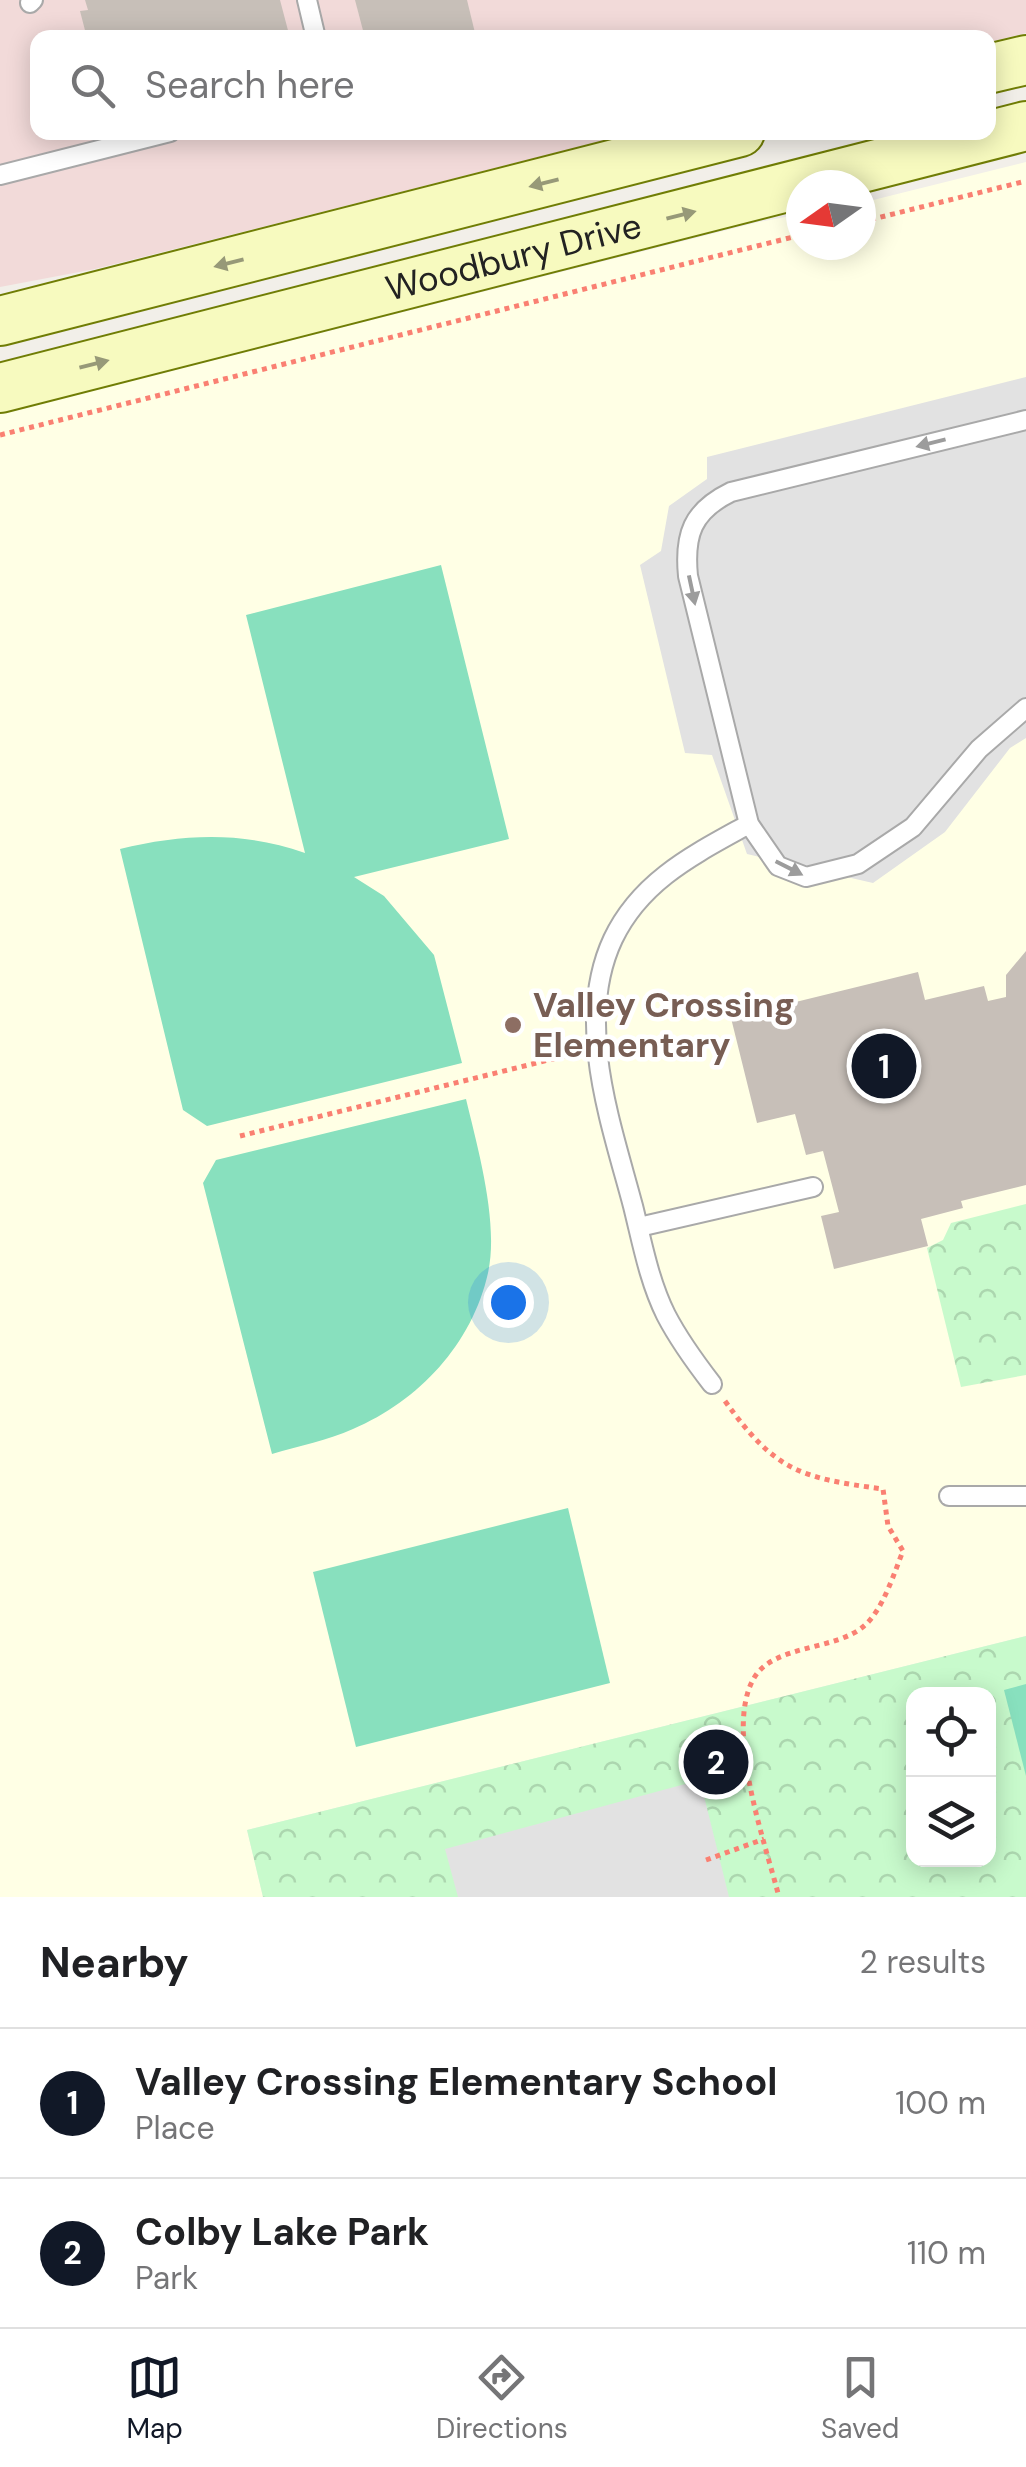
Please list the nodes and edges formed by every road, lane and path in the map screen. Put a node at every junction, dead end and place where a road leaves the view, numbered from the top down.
1 (306, 0) edge
2 (314, 30) edge
3 (1026, 60) edge
4 (996, 67) edge
5 (1026, 126) edge
6 (996, 134) edge
7 (139, 140) edge
8 (709, 140) edge
9 (971, 140) edge
10 (0, 176) edge
11 (1026, 181) edge
12 (876, 218) edge
13 (786, 238) edge
14 (0, 321) edge
15 (0, 388) edge
16 (1026, 420) edge
17 (0, 435) edge
18 (1026, 708) edge
19 (750, 824) junction
20 (598, 1048) junction
21 (240, 1136) dead end
22 (813, 1186) dead end
23 (639, 1228) junction
24 (712, 1384) joint
25 (949, 1496) dead end
26 (1026, 1496) edge
27 (764, 1839) junction
28 (706, 1860) dead end
29 (779, 1897) edge

1 - 2 lane
3 - 4 main road
6 -> 5 main road, Woodbury Drive
7 - 10 lane
8 -> 14 main road, Woodbury Drive
15 -> 9 main road, Woodbury Drive
11 - 12 path
13 - 17 path
16 -> 19 lane
19 -> 18 lane
19 - 20 lane
20 - 21 path
20 - 23 lane
22 - 23 lane
23 - 24 lane
24 - 27 path
25 - 26 lane
27 - 28 path
27 - 29 path

